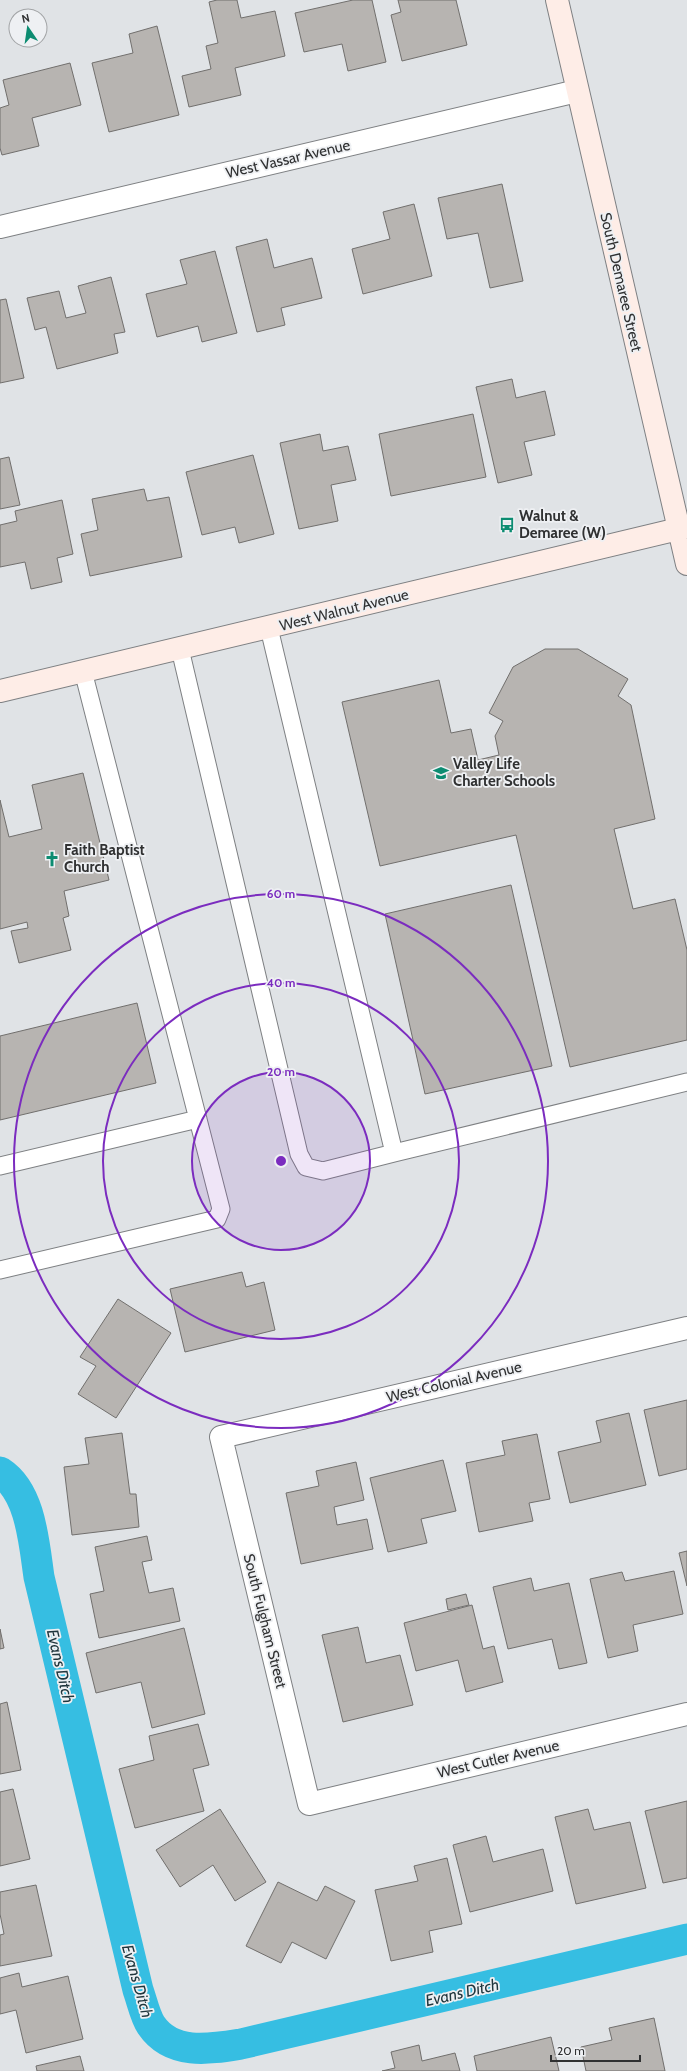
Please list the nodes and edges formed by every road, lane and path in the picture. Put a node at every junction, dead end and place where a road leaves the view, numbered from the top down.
1 (557, 0) edge
2 (577, 91) junction
3 (0, 227) edge
4 (683, 528) edge
5 (687, 564) edge
6 (269, 628) junction
7 (180, 649) junction
8 (83, 671) junction
9 (0, 691) edge
10 (687, 1082) edge
11 (198, 1119) junction
12 (394, 1153) junction
13 (0, 1166) edge
14 (0, 1270) edge
15 (687, 1328) edge
16 (221, 1437) joint
17 (687, 1714) edge
18 (309, 1804) joint

1 - 2 main road, South Demaree Street
2 - 3 street, West Vassar Avenue
2 - 4 main road, South Demaree Street
4 - 5 main road, South Demaree Street
4 - 6 main road, West Walnut Avenue
6 - 7 main road, West Walnut Avenue
6 - 12 lane
7 - 8 main road, West Walnut Avenue
7 - 12 lane
8 - 9 main road, West Walnut Avenue
8 - 11 lane
10 - 12 lane
11 - 13 lane
11 - 14 lane
15 - 16 street, West Colonial Avenue
16 - 18 street, South Fulgham Street
17 - 18 street, West Cutler Avenue

